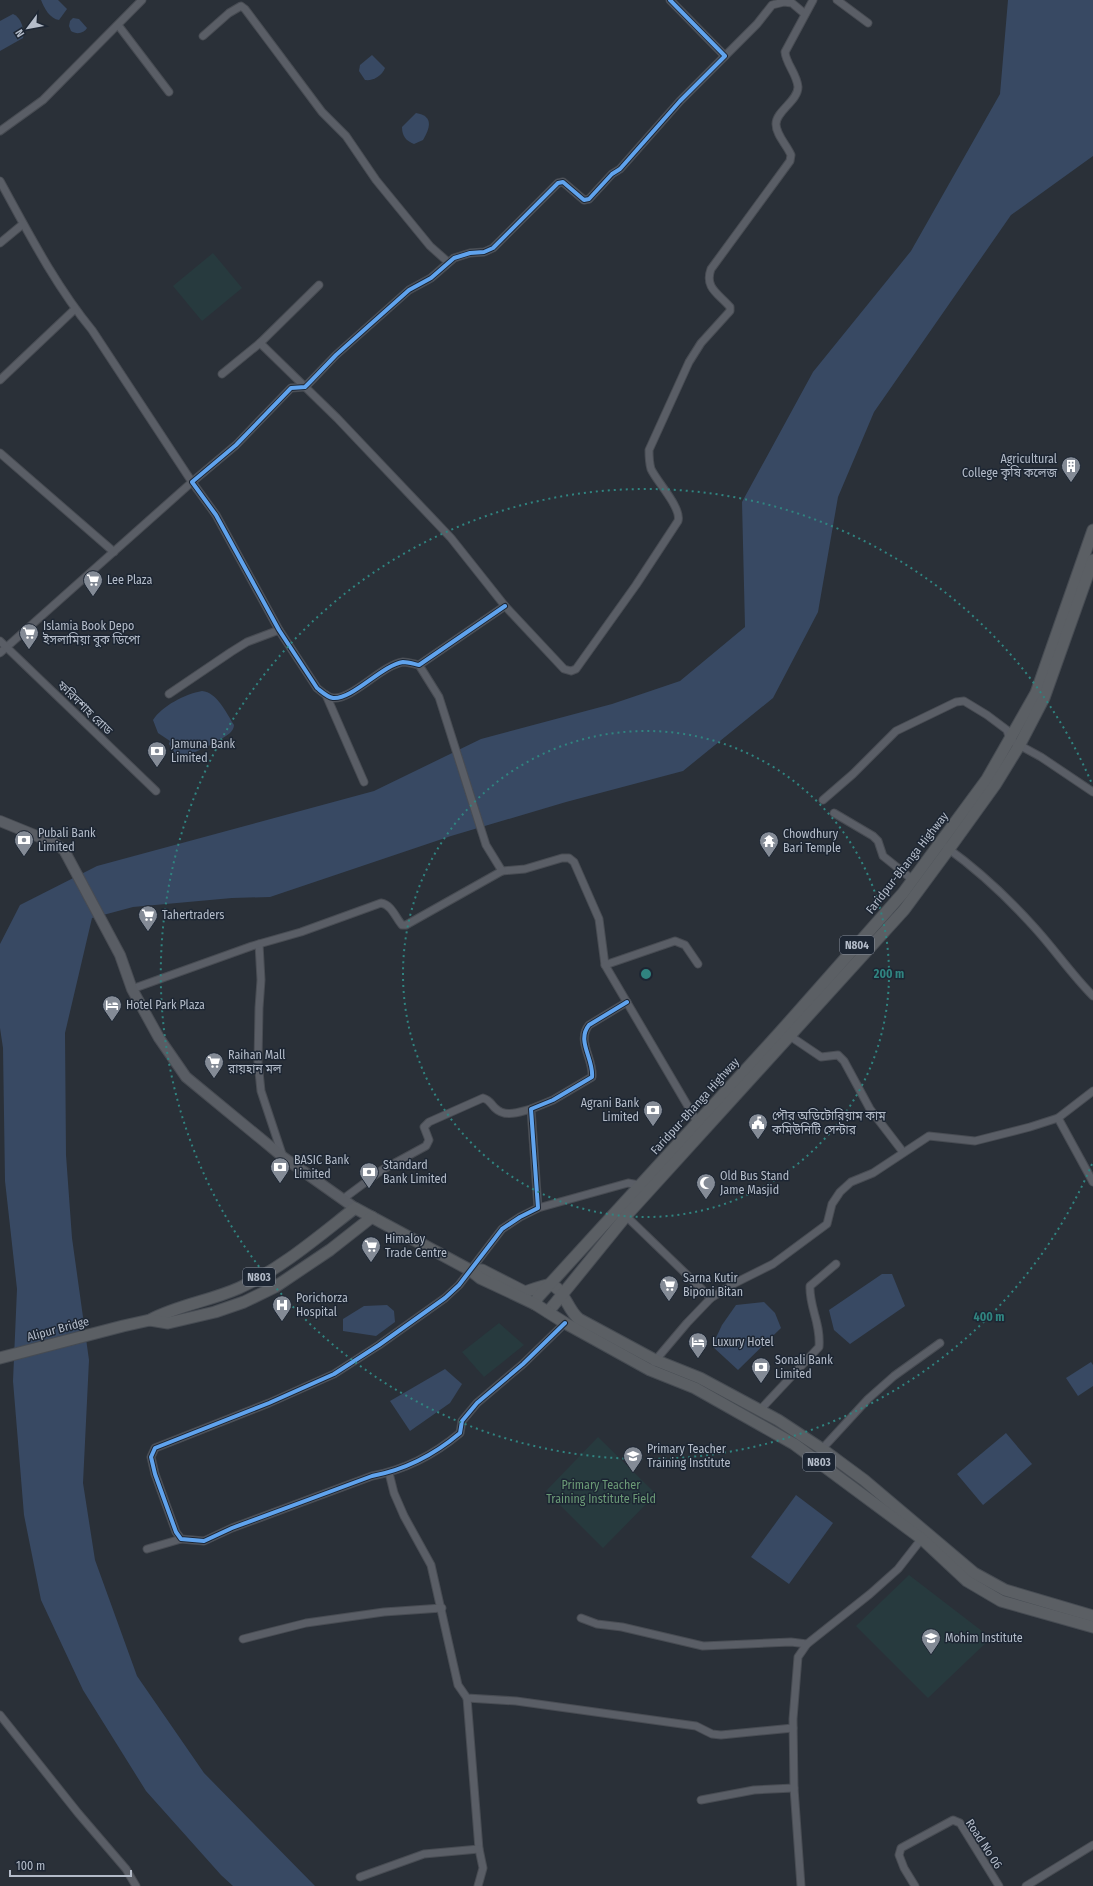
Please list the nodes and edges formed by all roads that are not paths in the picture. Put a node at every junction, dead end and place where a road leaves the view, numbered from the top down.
1 (142, 0) edge
2 (670, 0) edge
3 (813, 0) edge
4 (837, 0) edge
5 (805, 14) junction
6 (868, 23) dead end
7 (118, 25) junction
8 (203, 36) dead end
9 (725, 56) junction
10 (169, 92) dead end
11 (0, 131) edge
12 (0, 181) edge
13 (23, 224) junction
14 (0, 243) edge
15 (448, 262) junction
16 (319, 285) dead end
17 (75, 309) junction
18 (260, 343) junction
19 (222, 374) dead end
20 (0, 380) edge
21 (305, 387) junction
22 (0, 453) edge
23 (192, 482) junction
24 (1092, 533) edge
25 (114, 552) junction
26 (1093, 560) edge
27 (505, 606) junction
28 (1063, 629) junction
29 (279, 630) junction
30 (0, 641) edge
31 (6, 647) junction
32 (0, 652) edge
33 (418, 665) junction
34 (169, 694) dead end
35 (326, 695) junction
36 (1015, 743) junction
37 (364, 782) dead end
38 (156, 791) dead end
39 (1093, 792) edge
40 (822, 800) dead end
41 (834, 813) dead end
42 (0, 821) edge
43 (940, 843) junction
44 (949, 849) junction
45 (502, 871) junction
46 (913, 880) junction
47 (894, 903) junction
48 (904, 910) junction
49 (867, 934) junction
50 (876, 942) junction
51 (259, 944) junction
52 (605, 964) junction
53 (698, 964) dead end
54 (132, 990) junction
55 (1093, 996) edge
56 (628, 1002) junction
57 (785, 1033) junction
58 (1093, 1091) edge
59 (531, 1109) junction
60 (1058, 1118) junction
61 (700, 1126) junction
62 (903, 1152) junction
63 (283, 1157) junction
64 (1093, 1182) edge
65 (639, 1185) junction
66 (343, 1199) junction
67 (355, 1208) junction
68 (538, 1208) junction
69 (626, 1216) junction
70 (372, 1217) junction
71 (600, 1229) junction
72 (609, 1237) junction
73 (836, 1264) dead end
74 (470, 1270) junction
75 (550, 1285) junction
76 (562, 1293) junction
77 (712, 1298) junction
78 (535, 1304) junction
79 (548, 1312) junction
80 (150, 1320) junction
81 (565, 1323) junction
82 (940, 1343) dead end
83 (0, 1358) edge
84 (652, 1365) junction
85 (760, 1410) junction
86 (822, 1449) junction
87 (389, 1473) junction
88 (924, 1535) junction
89 (181, 1540) junction
90 (147, 1549) dead end
91 (442, 1608) junction
92 (1093, 1616) edge
93 (581, 1618) dead end
94 (1093, 1627) edge
95 (243, 1639) dead end
96 (807, 1644) junction
97 (467, 1698) junction
98 (1, 1718) edge
99 (793, 1728) junction
100 (794, 1788) junction
101 (701, 1800) dead end
102 (1093, 1845) edge
103 (479, 1849) junction
104 (360, 1877) dead end
105 (1030, 1885) edge
106 (136, 1886) edge
107 (478, 1886) edge
108 (801, 1886) edge
109 (915, 1886) edge
110 (999, 1886) edge

1 - 7 street
2 - 9 street
3 - 5 street
4 - 6 street
5 - 9 street
5 - 27 street
7 - 10 street
7 - 11 street
8 - 15 street
9 - 15 street
12 - 13 street
13 - 14 street
13 - 17 street
15 - 21 street
16 - 18 street
17 - 20 street
17 - 23 street
18 - 19 street
18 - 21 street
21 - 23 street
21 - 27 street
22 - 25 street
23 - 25 street
23 - 29 street
24 - 28 highway, Faridpur-Bhanga Highway / N804
25 - 31 street
26 - 28 highway, Faridpur-Bhanga Highway / N804
27 - 33 street
28 - 36 highway, Faridpur-Bhanga Highway / N804
29 - 34 street
29 - 35 street
30 - 31 street, ফরিদশাহ রোড
31 - 32 street
31 - 38 street, ফরিদশাহ রোড
33 - 35 street
33 - 45 street
35 - 37 street
36 - 39 street
36 - 40 street
36 - 43 highway, Faridpur-Bhanga Highway / N804
36 - 44 highway, Faridpur-Bhanga Highway / N804
41 - 46 street
42 - 54 main road
43 - 44 street
43 - 46 highway, Faridpur-Bhanga Highway / N804
44 - 48 highway, Faridpur-Bhanga Highway / N804
44 - 55 street
45 - 51 street
45 - 52 street
46 - 47 highway, Faridpur-Bhanga Highway / N804
47 - 48 highway
47 - 49 highway, Faridpur-Bhanga Highway / N804
48 - 50 highway, Faridpur-Bhanga Highway / N804
49 - 50 highway
49 - 57 highway, Faridpur-Bhanga Highway / N804
50 - 57 highway, Faridpur-Bhanga Highway / N804
51 - 54 street
51 - 63 street
52 - 53 street
52 - 56 street
54 - 63 main road
56 - 59 street
56 - 61 street
57 - 61 highway, Faridpur-Bhanga Highway / N804
57 - 62 street
58 - 60 street
59 - 66 street
59 - 68 street
60 - 62 street
60 - 64 street
61 - 65 highway, Faridpur-Bhanga Highway / N804
61 - 69 highway, Faridpur-Bhanga Highway / N804
62 - 77 street
63 - 66 main road
65 - 68 street
65 - 71 highway, Faridpur-Bhanga Highway / N804
66 - 67 main road
67 - 70 highway, N803
67 - 80 highway, N803
68 - 74 street
69 - 72 highway, Faridpur-Bhanga Highway / N804
69 - 77 street
70 - 74 highway, N803
70 - 80 highway, N803
71 - 72 highway
71 - 75 highway, Faridpur-Bhanga Highway / N804
72 - 76 highway, Faridpur-Bhanga Highway / N804
73 - 85 street
74 - 75 highway, N803
74 - 78 highway, N803
74 - 89 street
75 - 76 highway, N803
75 - 78 highway, Faridpur-Bhanga Highway / N804
76 - 79 highway, Faridpur-Bhanga Highway / N804
76 - 84 highway, N803
77 - 84 street
78 - 79 highway, N803
79 - 81 highway, N803
80 - 83 highway, Alipur Bridge / N803
81 - 84 highway, N803
81 - 87 street
82 - 86 street
84 - 85 highway, N803
84 - 88 highway, N803
85 - 86 highway, N803
86 - 88 highway, N803
87 - 89 street
87 - 91 street
88 - 92 highway, N803
88 - 94 highway, N803
88 - 96 street
89 - 90 street
91 - 95 street
91 - 97 street
93 - 96 street
96 - 99 street
97 - 99 street
97 - 103 street
98 - 106 street
99 - 100 street
100 - 101 street
100 - 108 street
102 - 105 street
103 - 104 street
103 - 107 street
109 - 110 street, Road No 06

